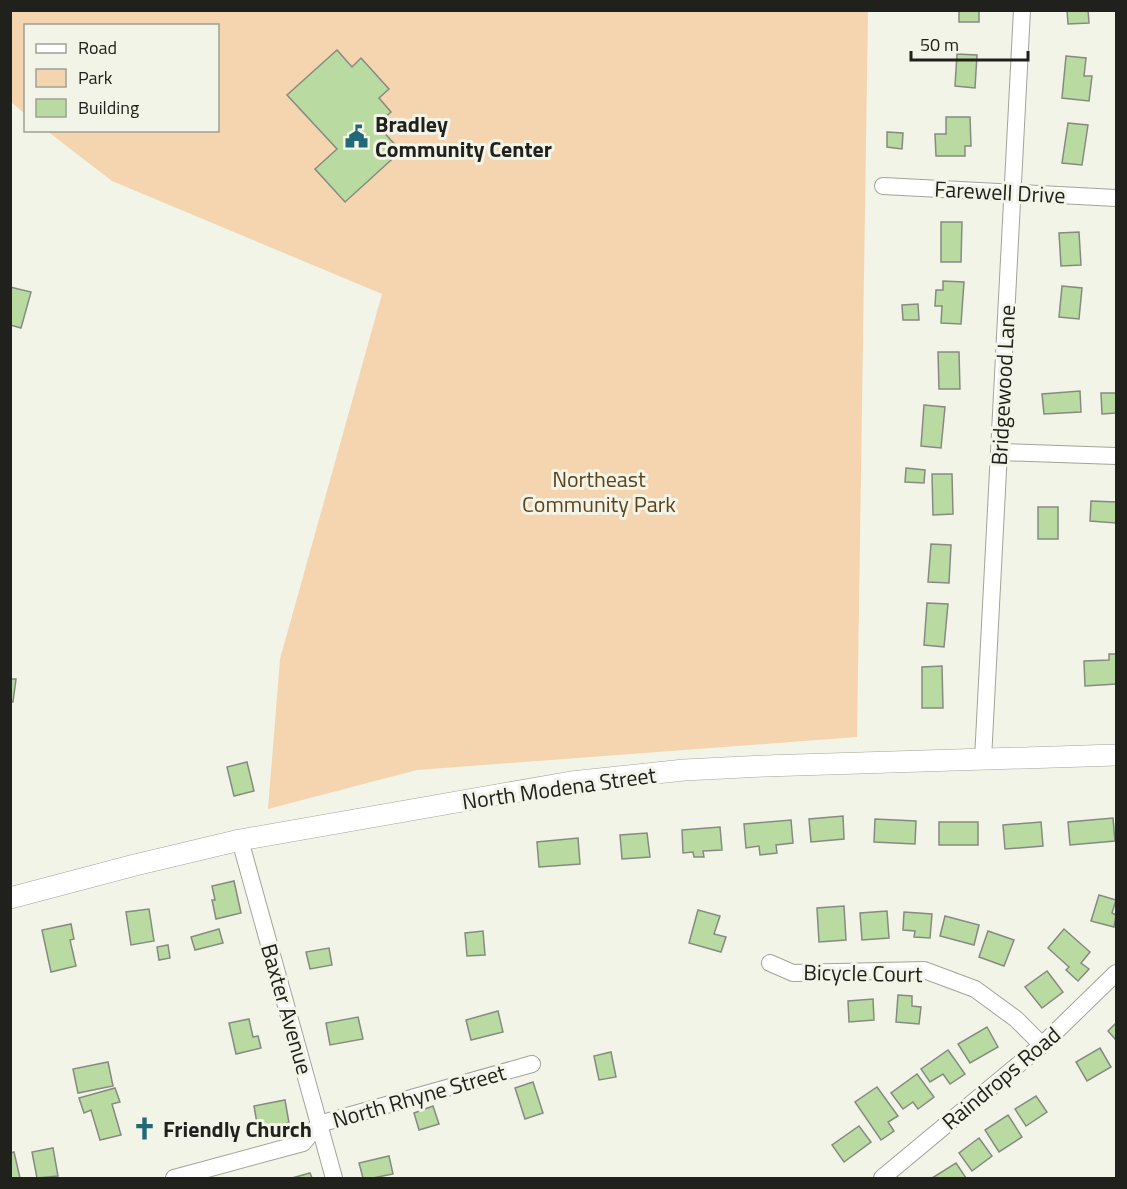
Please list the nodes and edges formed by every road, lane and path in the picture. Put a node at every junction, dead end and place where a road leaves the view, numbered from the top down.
1 (1023, 10) edge
2 (883, 186) dead end
3 (1014, 192) junction
4 (1116, 198) edge
5 (1000, 452) junction
6 (1116, 456) edge
7 (1116, 755) edge
8 (983, 759) junction
9 (240, 840) junction
10 (10, 898) edge
11 (770, 963) dead end
12 (1116, 972) edge
13 (1042, 1046) junction
14 (531, 1064) dead end
15 (319, 1124) junction
16 (174, 1179) edge
17 (334, 1179) edge
18 (882, 1179) edge

1 - 3 street, Bridgewood Lane
2 - 3 street, Farewell Drive
3 - 4 street, Farewell Drive
3 - 5 street, Bridgewood Lane
5 - 6 street
5 - 8 street, Bridgewood Lane
7 - 8 street, North Modena Street
8 - 9 street, North Modena Street
9 - 10 street, North Modena Street
9 - 15 street, Baxter Avenue
11 - 13 street, Bicycle Court
12 - 13 street, Raindrops Road
13 - 18 street, Raindrops Road
14 - 15 street, North Rhyne Street
15 - 16 street, North Rhyne Street
15 - 17 street, Baxter Avenue

